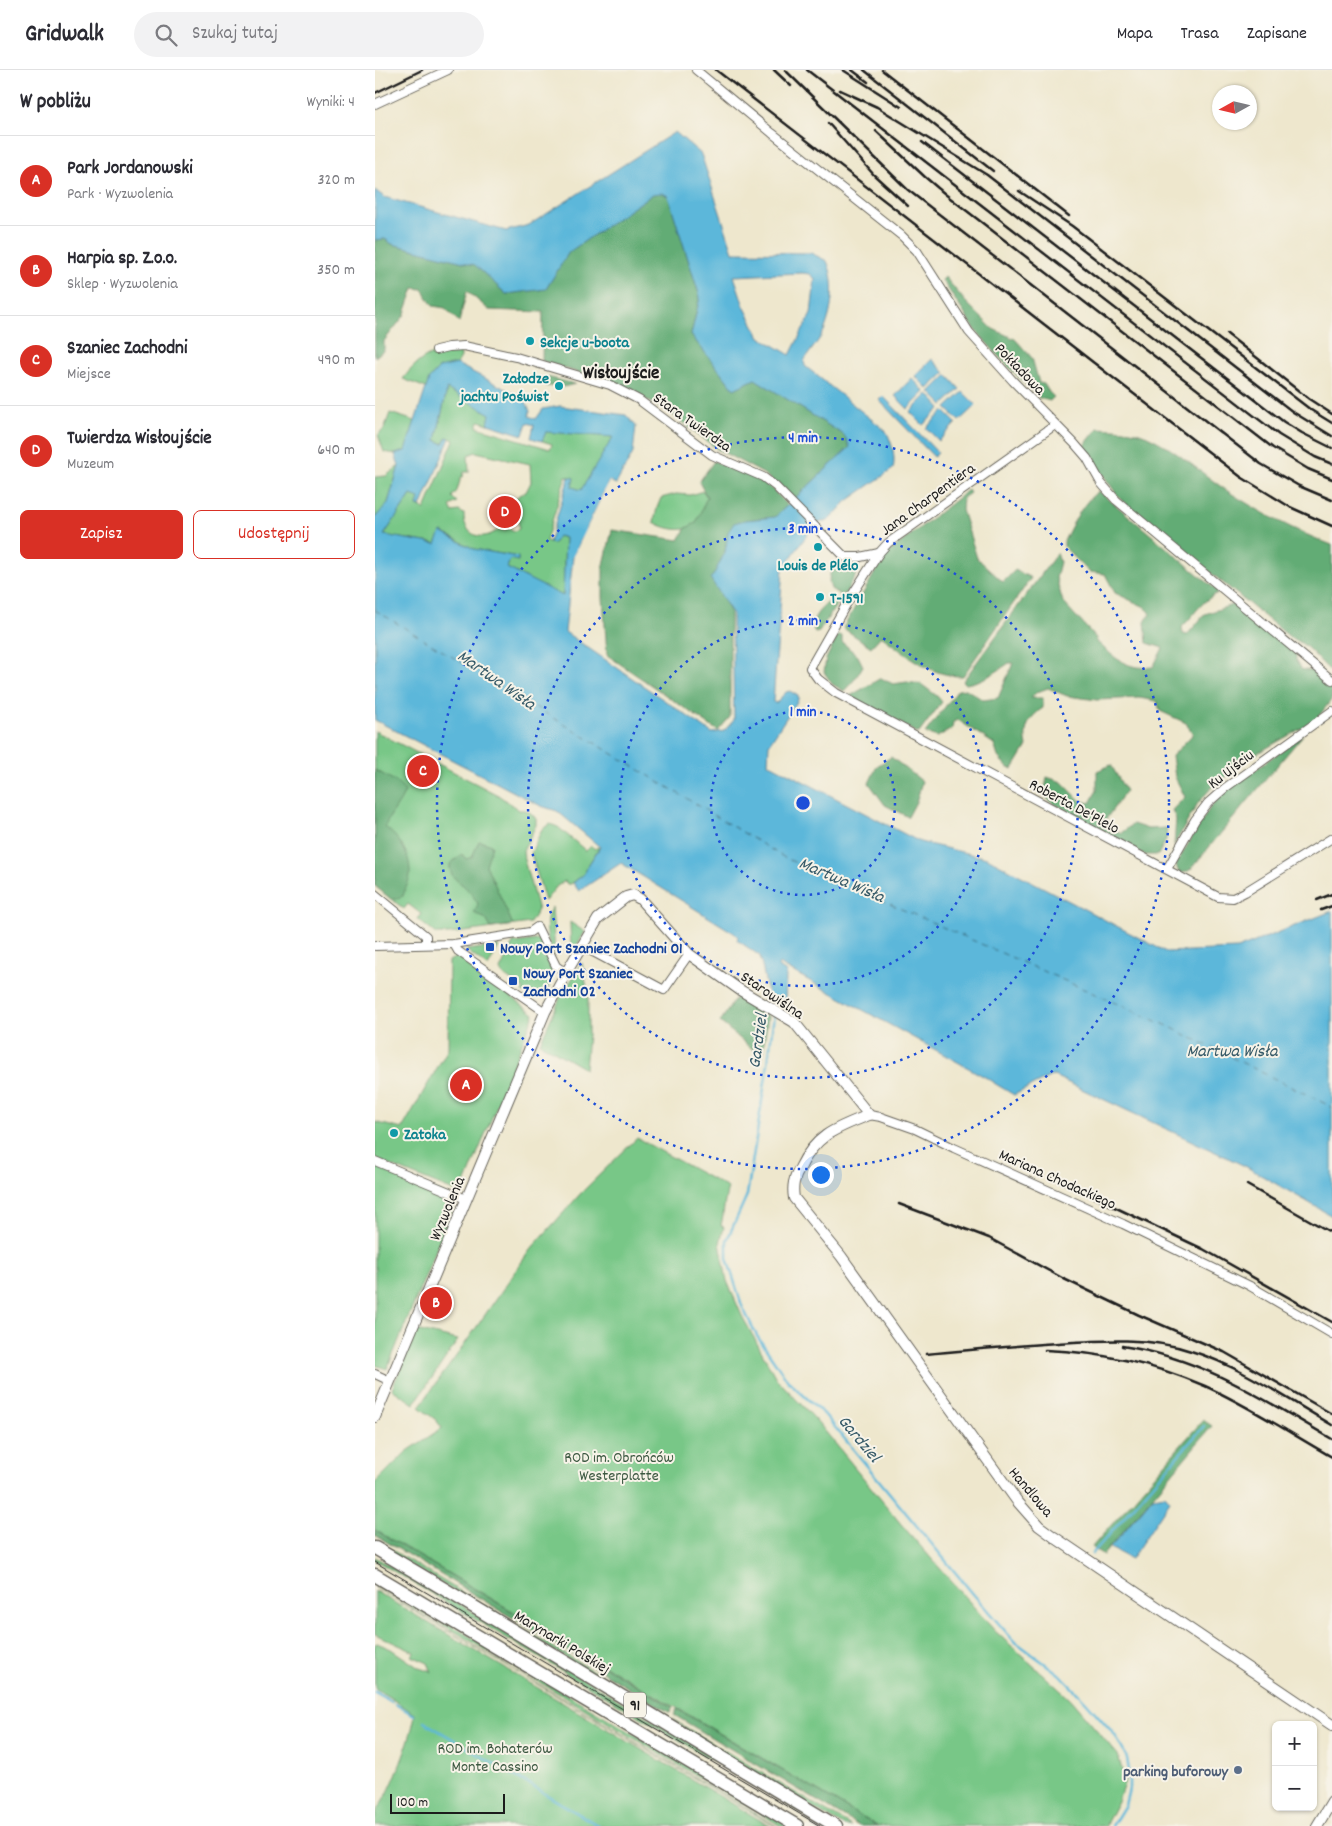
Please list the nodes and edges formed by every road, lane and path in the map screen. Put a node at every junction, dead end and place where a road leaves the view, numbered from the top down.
1 (448, 70) edge
2 (696, 70) edge
3 (375, 104) edge
4 (436, 350) dead end
5 (1055, 425) junction
6 (879, 553) junction
7 (810, 668) joint
8 (1332, 680) edge
9 (1332, 711) edge
10 (1332, 838) edge
11 (1167, 868) junction
12 (375, 894) edge
13 (426, 944) junction
14 (454, 944) junction
15 (375, 946) edge
16 (582, 946) junction
17 (689, 954) junction
18 (566, 973) junction
19 (545, 1012) junction
20 (869, 1115) junction
21 (375, 1162) edge
22 (466, 1199) junction
23 (1332, 1334) edge
24 (375, 1374) edge
25 (390, 1381) junction
26 (375, 1417) edge
27 (375, 1548) edge
28 (375, 1575) edge
29 (1332, 1726) edge
30 (1332, 1801) edge
31 (797, 1826) edge
32 (836, 1826) edge
33 (1317, 1826) edge

1 - 3 street
2 - 5 street, Pokładowa
4 - 6 street, Stara Twierdza
5 - 6 street, Jana Charpentiera
5 - 8 street, Pokładowa
6 - 7 street, Jana Charpentiera
7 - 11 street, Roberta De'Plelo
9 - 11 street, Ku Ujściu
10 - 11 street, Roberta De'Plelo
12 - 13 street
13 - 14 street
13 - 15 street
14 - 18 street
14 - 19 street
16 - 17 street
16 - 17 street, Starowiślna
16 - 18 street, Starowiślna
17 - 20 street, Starowiślna
18 - 19 street, Wyzwolenia
19 - 22 street, Wyzwolenia
20 - 23 street, Mariana Chodackiego
20 - 29 street, Handlowa
21 - 22 street
22 - 25 street, Wyzwolenia
24 - 25 street
25 - 26 street, Wyzwolenia
27 - 32 main road, Marynarki Polskiej / 91
28 - 31 main road, 91
30 - 33 street

